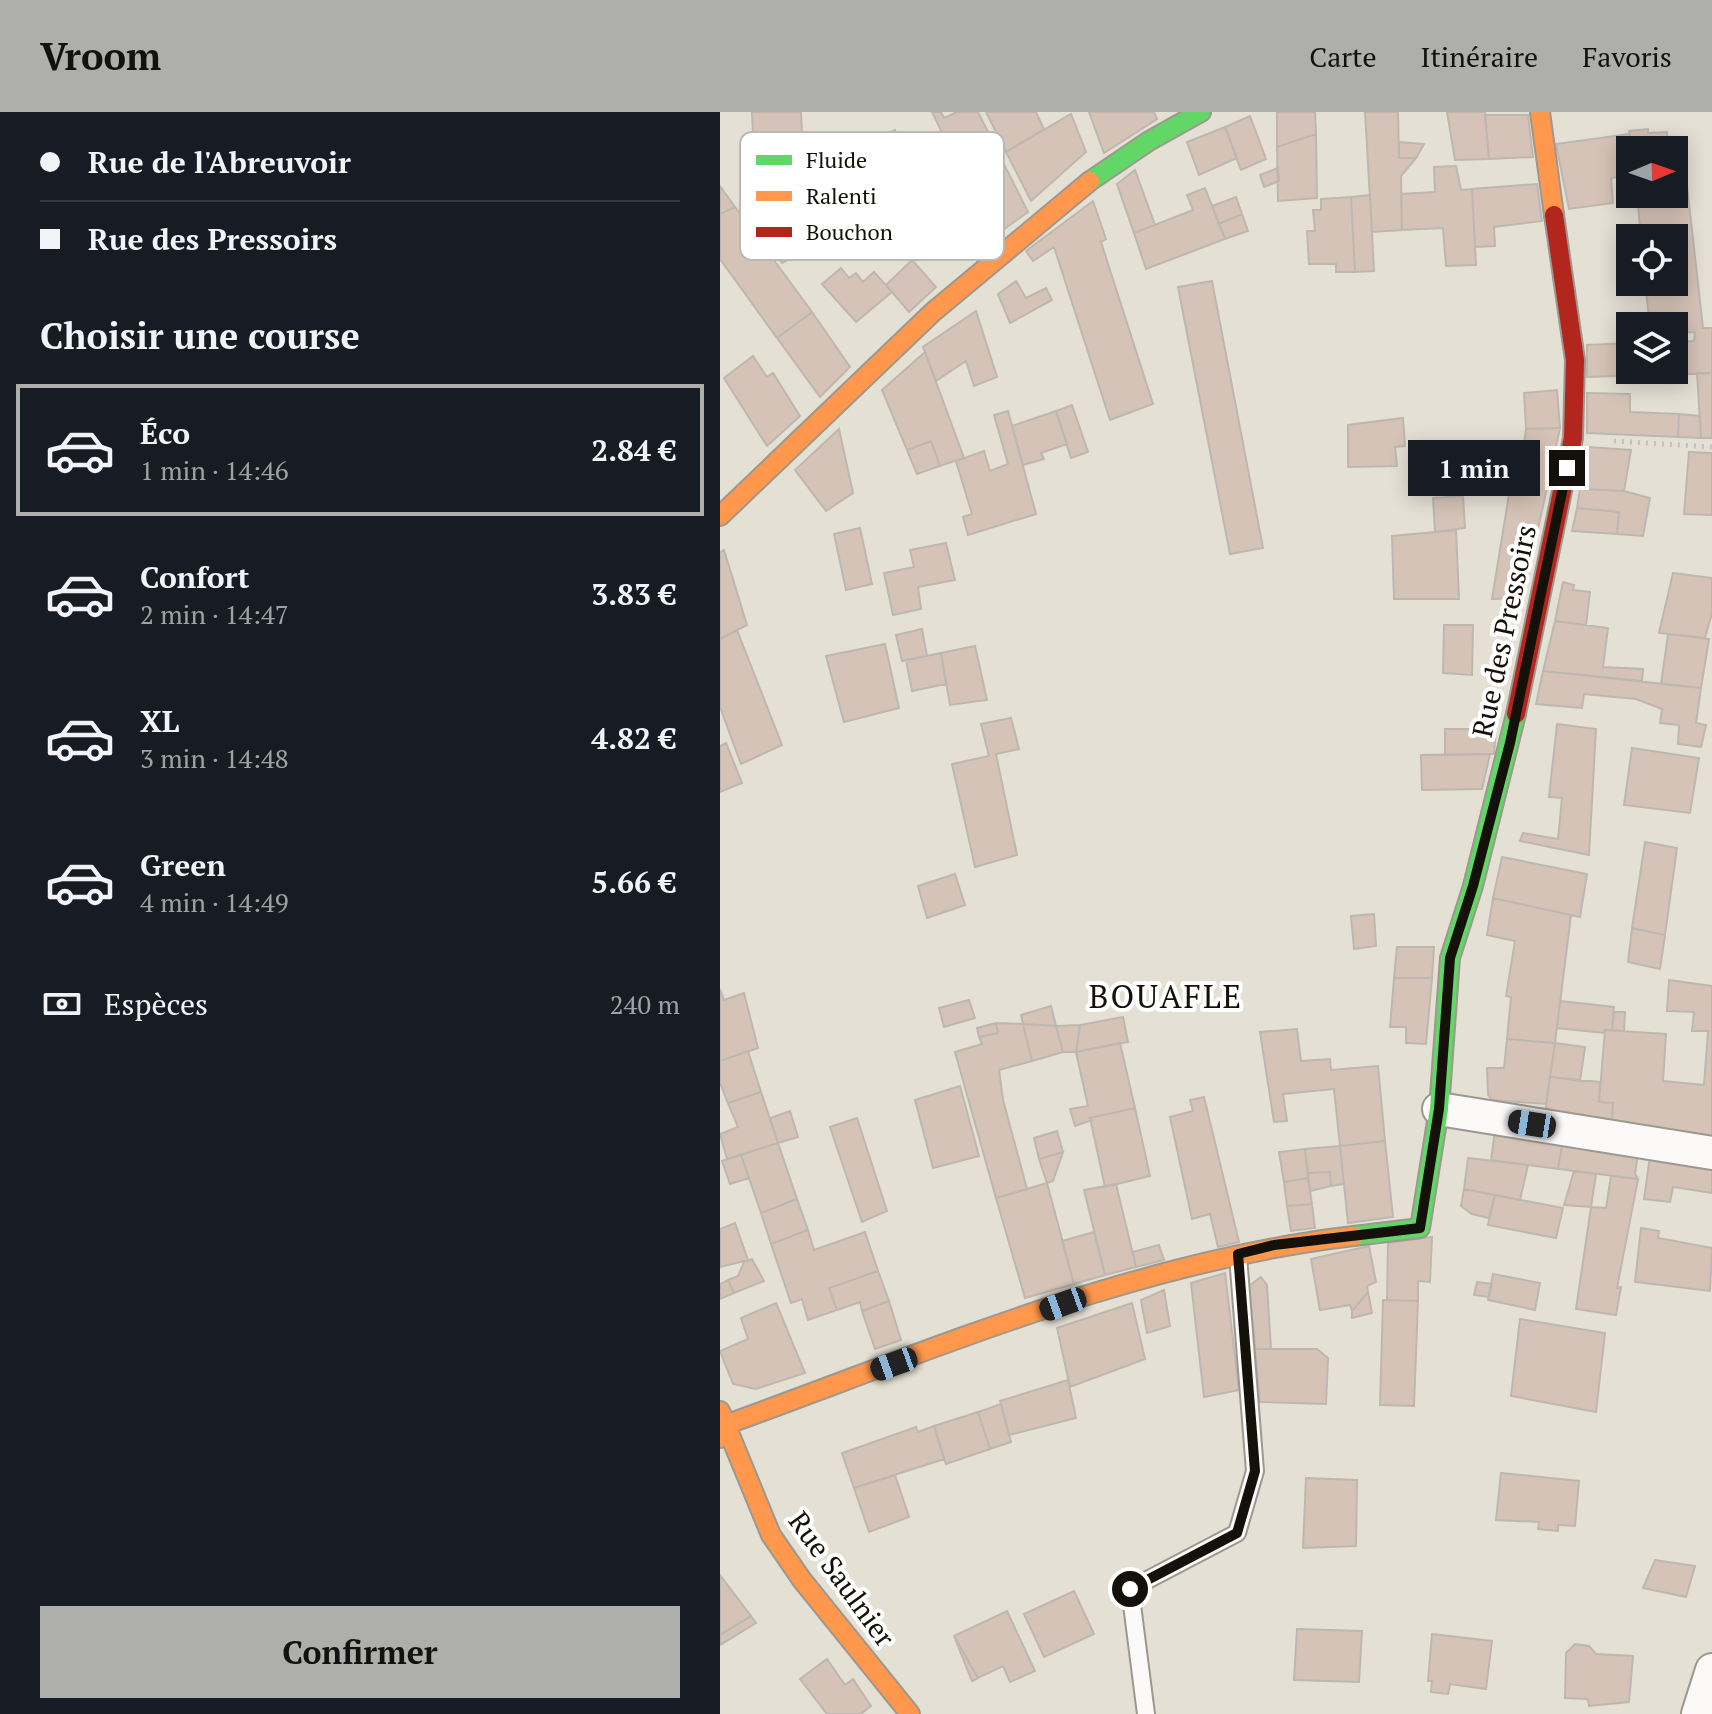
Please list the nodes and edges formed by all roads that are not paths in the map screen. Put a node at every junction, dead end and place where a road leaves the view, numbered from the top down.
1 (1201, 112) edge
2 (1540, 112) edge
3 (1004, 250) edge
4 (992, 260) edge
5 (720, 516) edge
6 (1439, 1109) junction
7 (1712, 1153) edge
8 (1238, 1254) junction
9 (722, 1424) edge
10 (1712, 1670) edge
11 (910, 1714) edge
12 (1146, 1714) edge
13 (1698, 1714) edge

1 - 3 street
2 - 6 street, Rue des Pressoirs
4 - 5 street
6 - 7 street
6 - 8 street, Rue des Pressoirs
8 - 9 street
8 - 12 lane
9 - 11 street, Rue Saulnier
10 - 13 street

